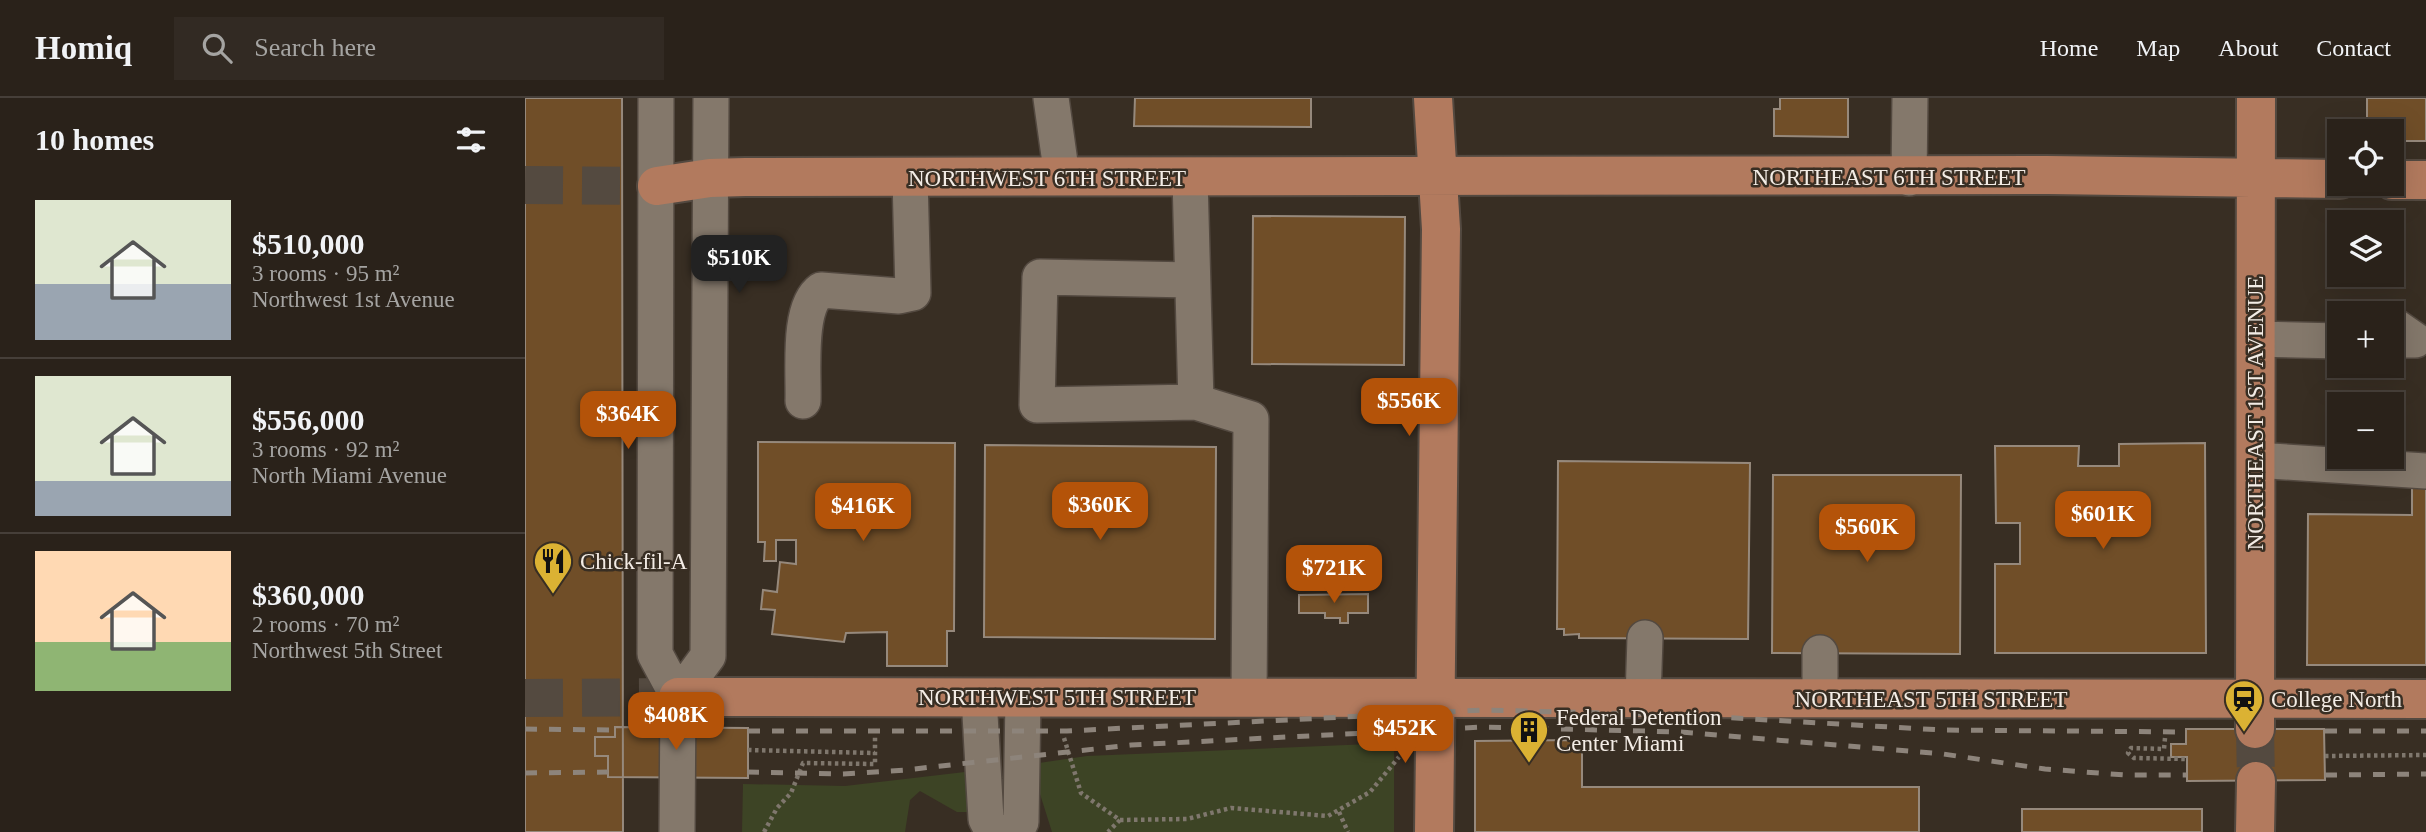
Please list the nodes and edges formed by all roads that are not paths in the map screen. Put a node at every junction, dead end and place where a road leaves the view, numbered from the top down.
1 (656, 98) edge
2 (711, 98) edge
3 (1051, 98) edge
4 (1433, 98) edge
5 (1910, 98) edge
6 (2256, 98) edge
7 (1062, 177) junction
8 (1438, 177) junction
9 (710, 178) junction
10 (910, 178) junction
11 (1190, 178) junction
12 (1909, 178) junction
13 (2255, 178) junction
14 (2327, 179) edge
15 (2404, 180) edge
16 (2426, 180) edge
17 (657, 186) junction
18 (1192, 280) junction
19 (2255, 339) junction
20 (2327, 346) edge
21 (803, 401) dead end
22 (1196, 402) junction
23 (2255, 460) junction
24 (2426, 471) edge
25 (1645, 638) dead end
26 (1820, 653) dead end
27 (678, 697) junction
28 (979, 697) junction
29 (1023, 698) junction
30 (1249, 698) junction
31 (1436, 698) junction
32 (1643, 698) junction
33 (1820, 699) junction
34 (2426, 699) edge
35 (2255, 715) junction
36 (2256, 781) tunnel mouth
37 (677, 832) edge
38 (993, 832) edge
39 (1015, 832) edge
40 (1434, 832) edge
41 (2255, 832) edge

1 - 17 street
2 - 9 street
3 - 7 street
4 - 8 main road
5 - 12 street
6 - 13 main road, NORTHEAST 1ST AVENUE
7 - 10 main road, NORTHWEST 6TH STREET
7 - 11 main road, NORTHWEST 6TH STREET
8 - 11 main road, NORTHWEST 6TH STREET
8 - 12 main road, NORTHEAST 6TH STREET
8 - 31 main road
9 - 10 main road, NORTHWEST 6TH STREET
9 - 17 main road, NORTHWEST 6TH STREET
9 - 27 street
10 - 21 street
11 - 18 street
12 - 13 main road, NORTHEAST 6TH STREET
13 - 14 main road, NORTHEAST 6TH STREET
13 - 19 main road, NORTHEAST 1ST AVENUE
15 - 16 main road
17 - 27 street
18 - 22 street
18 - 22 street
19 - 20 street
19 - 23 main road, NORTHEAST 1ST AVENUE
22 - 30 street
23 - 24 street
23 - 35 main road, NORTHEAST 1ST AVENUE
25 - 32 street
26 - 33 street
27 - 28 main road, NORTHWEST 5TH STREET
27 - 37 street
28 - 29 main road, NORTHWEST 5TH STREET
28 - 38 street
29 - 30 main road, NORTHWEST 5TH STREET
29 - 39 street
30 - 31 main road, NORTHWEST 5TH STREET
31 - 32 main road, NORTHEAST 5TH STREET
31 - 40 main road
32 - 33 main road, NORTHEAST 5TH STREET
33 - 35 main road, NORTHEAST 5TH STREET
34 - 35 main road, NORTHEAST 5TH STREET
36 - 41 main road

